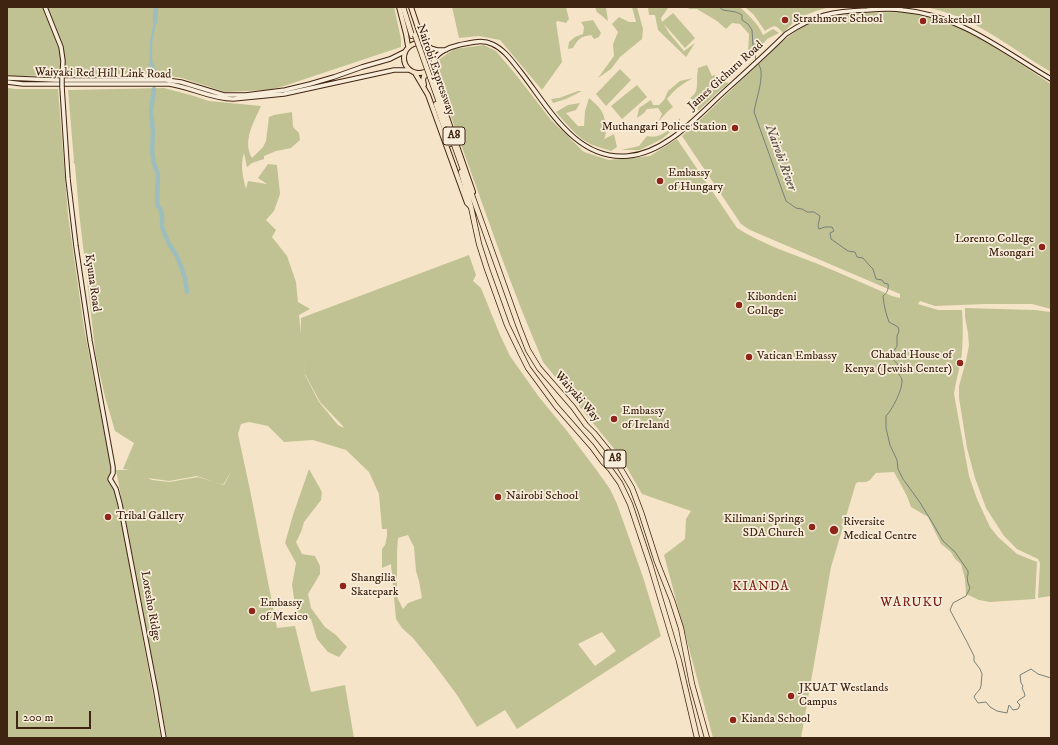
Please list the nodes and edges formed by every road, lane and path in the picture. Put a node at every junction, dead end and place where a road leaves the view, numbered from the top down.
1 (45, 7) edge
2 (399, 7) edge
3 (403, 7) edge
4 (406, 7) edge
5 (411, 7) edge
6 (418, 29) junction
7 (406, 34) junction
8 (424, 43) junction
9 (408, 46) junction
10 (430, 48) junction
11 (447, 50) junction
12 (404, 52) junction
13 (434, 60) junction
14 (431, 67) junction
15 (410, 70) junction
16 (415, 73) junction
17 (334, 77) junction
18 (431, 77) junction
19 (7, 78) edge
20 (1051, 79) edge
21 (7, 82) edge
22 (338, 82) junction
23 (428, 95) junction
24 (462, 170) junction
25 (474, 206) junction
26 (110, 479) joint
27 (692, 681) junction
28 (685, 683) junction
29 (702, 717) junction
30 (692, 720) junction
31 (164, 738) edge
32 (697, 738) edge
33 (708, 738) edge

1 - 26 main road, Kyuna Road, bridge
2 - 7 main road
3 - 24 highway, Nairobi Expressway / A8, bridge
4 - 18 highway, Nairobi Expressway / A8, bridge
5 - 6 main road
6 - 7 main road
6 - 8 main road
7 - 9 main road
8 - 9 main road
8 - 10 main road
9 - 12 main road
10 - 11 main road
10 - 13 main road
11 - 13 main road
11 - 20 main road, James Gichuru Road
12 - 15 main road
12 - 17 main road, Waiyaki Red Hill Link Road
13 - 14 main road
14 - 16 main road
14 - 18 main road, Waiyaki Way / A8
15 - 16 main road
15 - 22 main road, Waiyaki Red Hill Link Road
16 - 23 main road, Waiyaki Way
17 - 19 main road, Waiyaki Red Hill Link Road
17 - 22 main road
18 - 23 main road
18 - 24 highway, Nairobi Expressway / A8
18 - 25 main road, Waiyaki Way / A8
21 - 22 main road, Waiyaki Red Hill Link Road
23 - 25 main road, Waiyaki Way
24 - 25 highway, Nairobi Expressway / A8
25 - 27 highway, Waiyaki Way / A8
25 - 28 highway, Waiyaki Way / A8
26 - 31 main road, Loresho Ridge
27 - 28 highway
27 - 29 highway, Waiyaki Way / A8
28 - 30 highway, Waiyaki Way / A8
29 - 30 highway
29 - 33 highway, Waiyaki Way / A8
30 - 32 highway, Waiyaki Way / A8

